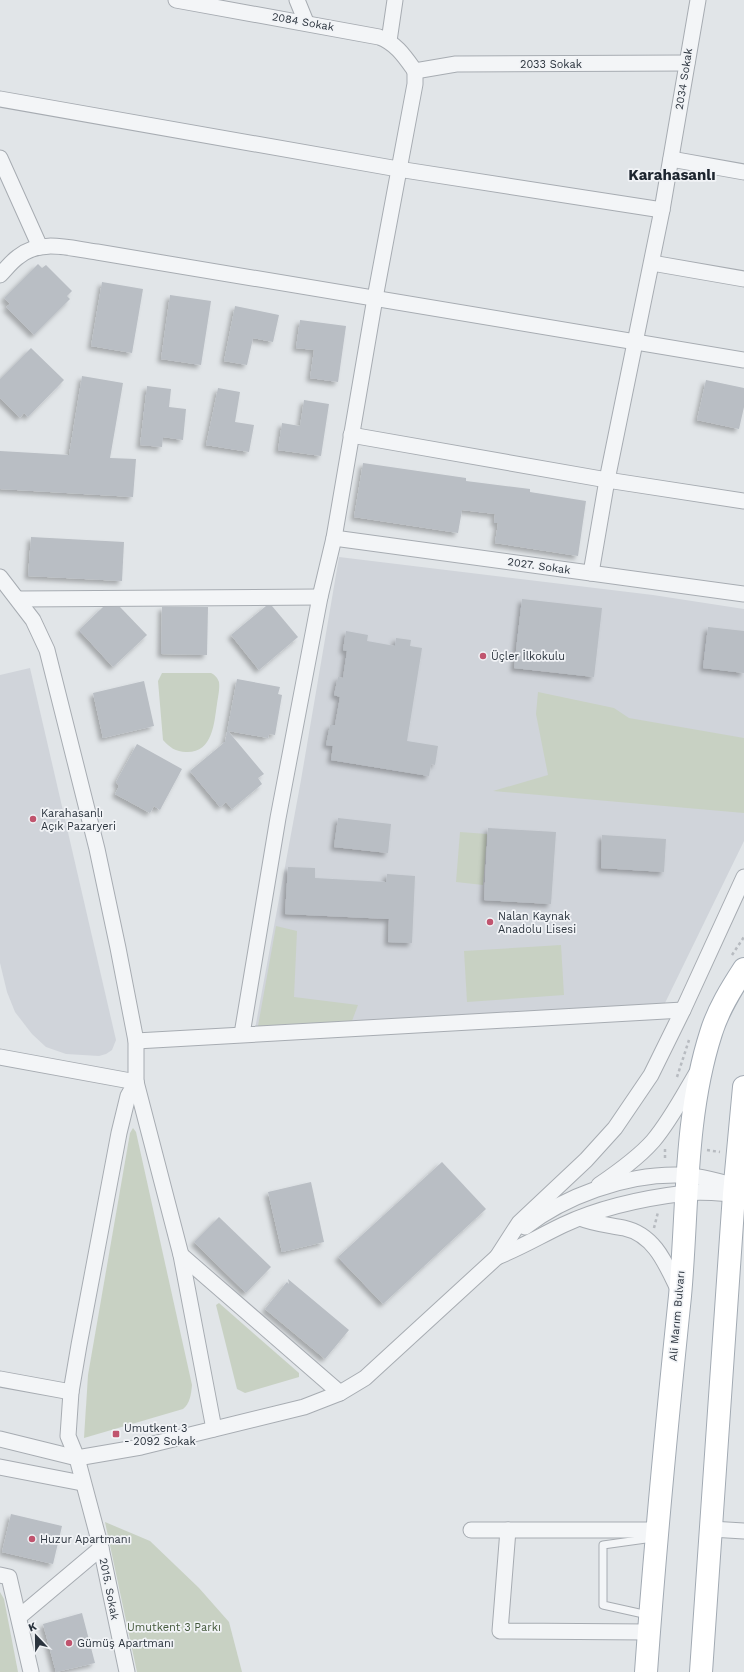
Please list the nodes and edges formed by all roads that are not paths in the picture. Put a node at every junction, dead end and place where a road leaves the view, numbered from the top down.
1 (176, 0) edge
2 (297, 0) edge
3 (395, 0) edge
4 (698, 0) edge
5 (306, 22) junction
6 (389, 41) junction
7 (687, 63) junction
8 (415, 71) junction
9 (0, 99) edge
10 (0, 158) edge
11 (671, 159) junction
12 (398, 170) junction
13 (744, 172) edge
14 (662, 210) junction
15 (40, 247) junction
16 (652, 263) junction
17 (0, 275) edge
18 (744, 279) edge
19 (375, 298) junction
20 (636, 342) junction
21 (744, 360) edge
22 (352, 435) junction
23 (607, 480) junction
24 (744, 501) edge
25 (334, 538) junction
26 (590, 573) junction
27 (0, 577) edge
28 (744, 594) edge
29 (320, 597) junction
30 (19, 599) junction
31 (744, 878) edge
32 (744, 969) edge
33 (683, 1010) junction
34 (242, 1034) junction
35 (136, 1041) junction
36 (0, 1057) edge
37 (704, 1059) junction
38 (136, 1082) junction
39 (744, 1087) edge
40 (687, 1184) junction
41 (735, 1190) junction
42 (584, 1195) junction
43 (580, 1218) junction
44 (508, 1242) junction
45 (181, 1255) junction
46 (497, 1257) junction
47 (680, 1294) junction
48 (0, 1379) edge
49 (72, 1392) junction
50 (340, 1393) junction
51 (214, 1429) junction
52 (0, 1440) edge
53 (76, 1458) junction
54 (0, 1467) edge
55 (82, 1483) junction
56 (711, 1529) junction
57 (471, 1530) dead end
58 (508, 1530) junction
59 (744, 1531) edge
60 (656, 1534) junction
61 (102, 1548) junction
62 (0, 1575) edge
63 (19, 1618) junction
64 (649, 1624) junction
65 (31, 1672) edge
66 (127, 1672) edge
67 (646, 1672) edge
68 (701, 1672) edge

1 - 5 street, 2084 Sokak
2 - 5 street
3 - 6 street
4 - 7 street, 2034 Sokak
5 - 6 street, 2084 Sokak
6 - 8 street, 2084 Sokak
7 - 8 street, 2033 Sokak
7 - 11 street, 2034 Sokak
8 - 12 street
9 - 12 street
10 - 15 street
11 - 13 street
11 - 14 street, 2034 Sokak
12 - 14 street
12 - 19 street
14 - 16 street, 2034 Sokak
15 - 17 street
15 - 19 street
16 - 18 street
16 - 20 street, 2034 Sokak
19 - 20 street
19 - 22 street
20 - 21 street
20 - 23 street, 2034 Sokak
22 - 23 street
22 - 25 street
23 - 24 street
23 - 26 street, 2034 Sokak
25 - 26 street, 2027. Sokak
25 - 29 street
26 - 28 street, 2027. Sokak
27 - 30 street
29 - 30 street
29 - 34 street
30 - 35 street
31 - 33 street
32 - 37 main road, Ali Marım Bulvarı
33 - 34 street
33 - 44 street
34 - 35 street
35 - 38 street
36 - 38 street
37 - 40 main road, Ali Marım Bulvarı
37 - 42 street
38 - 45 street
38 - 49 street, 2015. Sokak
39 - 41 main road
40 - 41 street
40 - 42 street
40 - 43 street
40 - 47 main road, Ali Marım Bulvarı
41 - 56 main road
42 - 44 street
43 - 46 street
43 - 47 street
44 - 46 street
45 - 50 street
45 - 51 street
46 - 50 street
47 - 60 main road, Ali Marım Bulvarı
48 - 49 street
49 - 53 street, 2015. Sokak
50 - 51 street
51 - 53 street
52 - 53 street
53 - 55 street, 2015. Sokak
54 - 55 street
55 - 61 street, 2015. Sokak
56 - 59 street
56 - 68 main road
57 - 58 street
58 - 60 street
58 - 64 street
60 - 64 main road, Ali Marım Bulvarı
60 - 64 lane
61 - 63 street
61 - 66 street, 2015. Sokak
62 - 63 street
63 - 65 street
64 - 67 main road, Ali Marım Bulvarı

